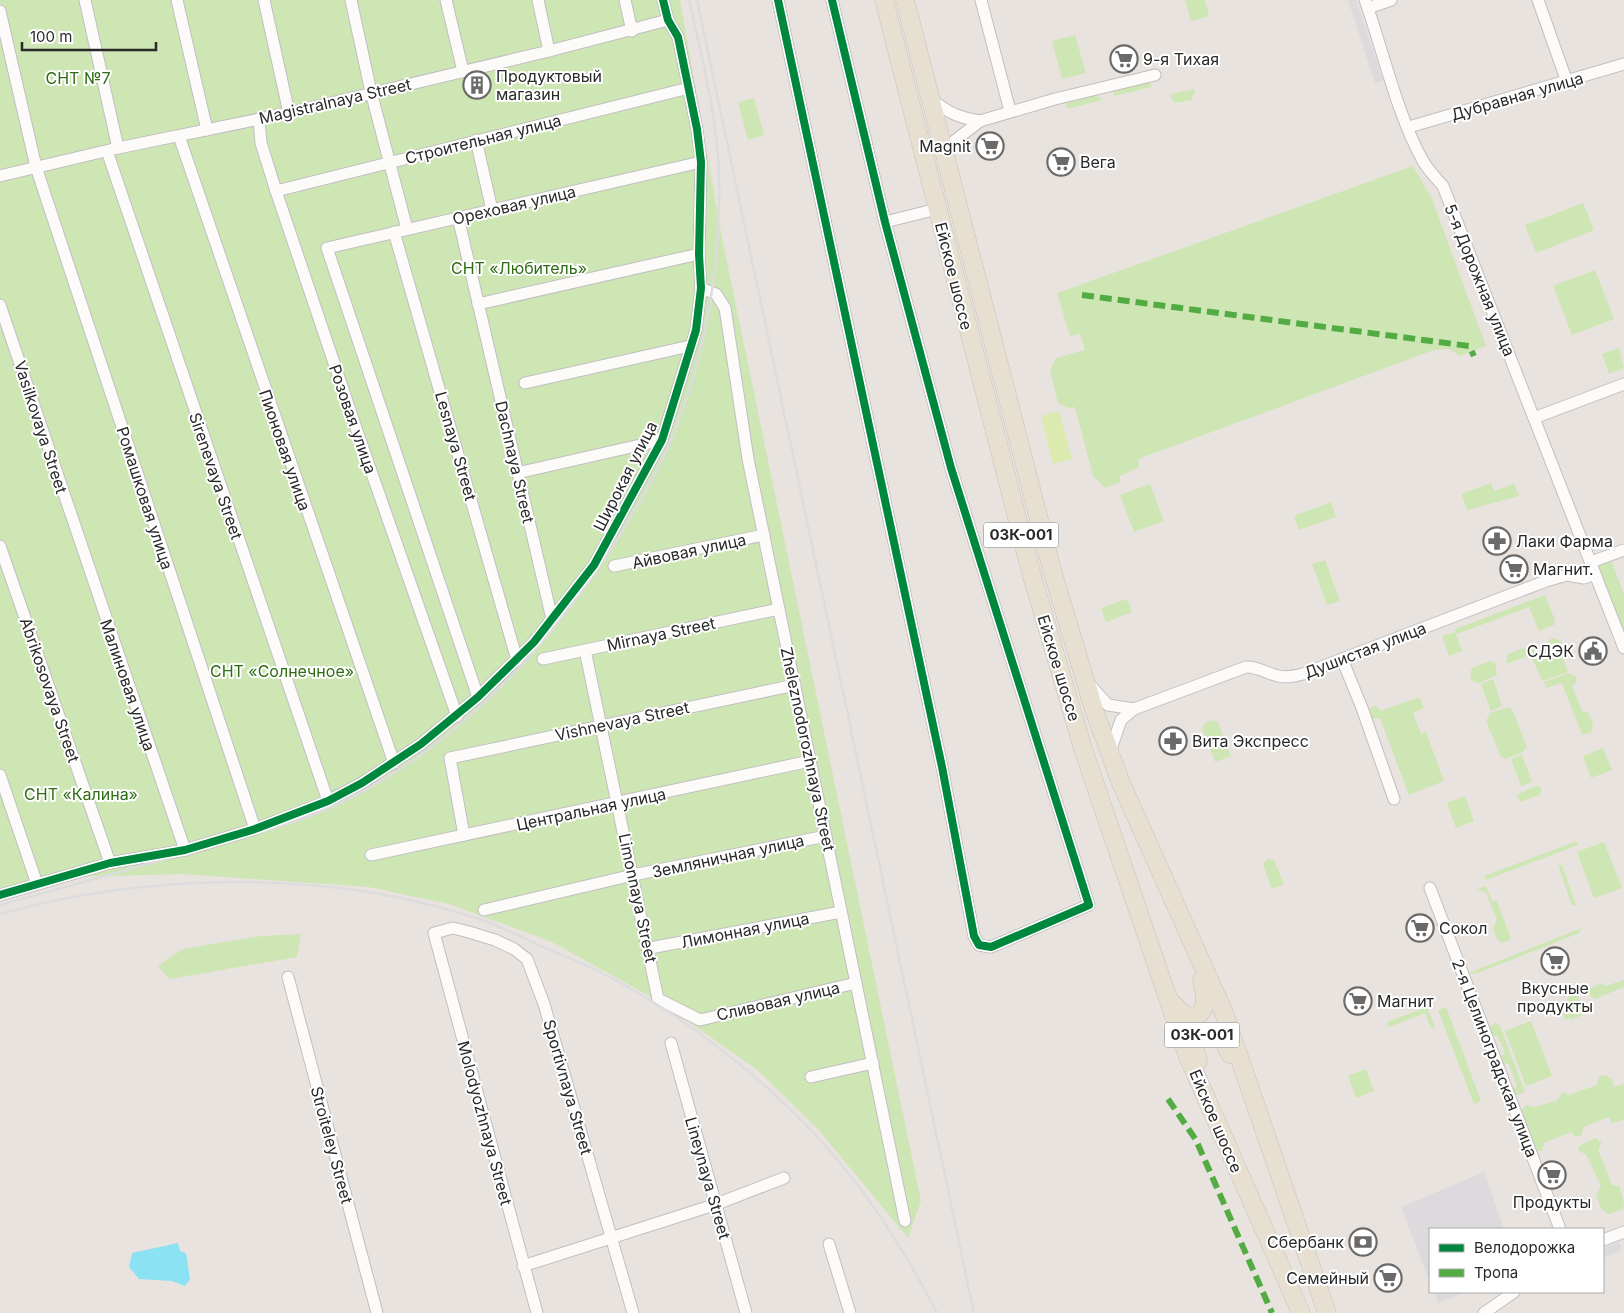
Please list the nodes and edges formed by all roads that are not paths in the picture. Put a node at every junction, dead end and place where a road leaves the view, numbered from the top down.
1 (85, 0) edge
2 (177, 0) edge
3 (264, 0) edge
4 (351, 0) edge
5 (446, 0) edge
6 (538, 0) edge
7 (625, 0) edge
8 (663, 0) edge
9 (778, 0) edge
10 (832, 0) edge
11 (884, 0) edge
12 (905, 0) edge
13 (981, 0) edge
14 (1391, 0) edge
15 (1538, 0) edge
16 (1367, 4) edge
17 (0, 11) edge
18 (668, 20) junction
19 (632, 31) junction
20 (549, 51) junction
21 (1624, 64) edge
22 (462, 71) junction
23 (1155, 75) dead end
24 (1567, 82) junction
25 (689, 88) junction
26 (371, 92) junction
27 (931, 99) junction
28 (1010, 111) junction
29 (289, 113) junction
30 (259, 119) junction
31 (980, 121) junction
32 (1409, 127) junction
33 (207, 130) junction
34 (179, 136) junction
35 (476, 140) junction
36 (118, 148) junction
37 (107, 151) junction
38 (946, 157) junction
39 (701, 162) junction
40 (388, 163) junction
41 (36, 167) junction
42 (0, 176) edge
43 (276, 191) junction
44 (937, 209) junction
45 (492, 210) junction
46 (458, 217) junction
47 (885, 222) junction
48 (406, 229) junction
49 (394, 232) junction
50 (699, 254) junction
51 (701, 288) junction
52 (478, 304) junction
53 (0, 305) edge
54 (690, 346) junction
55 (525, 383) dead end
56 (1624, 384) edge
57 (1534, 418) junction
58 (662, 440) junction
59 (517, 472) junction
60 (72, 520) joint
61 (764, 536) junction
62 (0, 546) edge
63 (1624, 550) edge
64 (1591, 562) junction
65 (614, 566) dead end
66 (1596, 574) junction
67 (779, 610) junction
68 (552, 619) junction
69 (1624, 648) edge
70 (586, 650) junction
71 (543, 659) dead end
72 (1342, 659) junction
73 (517, 660) junction
74 (1083, 676) junction
75 (795, 685) junction
76 (478, 697) junction
77 (1134, 709) junction
78 (457, 716) junction
79 (602, 725) junction
80 (1110, 755) junction
81 (810, 761) junction
82 (394, 763) junction
83 (0, 775) edge
84 (1394, 799) dead end
85 (328, 801) junction
86 (617, 803) junction
87 (255, 829) junction
88 (464, 836) junction
89 (826, 836) junction
90 (185, 850) junction
91 (371, 855) dead end
92 (110, 863) junction
93 (633, 875) junction
94 (37, 884) junction
95 (1430, 888) dead end
96 (0, 895) edge
97 (484, 910) dead end
98 (841, 912) junction
99 (434, 933) joint
100 (1192, 941) junction
101 (650, 948) junction
102 (288, 977) dead end
103 (856, 983) junction
104 (1169, 1000) junction
105 (700, 1020) joint
106 (670, 1043) dead end
107 (873, 1063) junction
108 (811, 1077) dead end
109 (1261, 1123) junction
110 (1225, 1141) junction
111 (784, 1178) dead end
112 (714, 1205) junction
113 (905, 1221) dead end
114 (1560, 1228) edge
115 (1624, 1232) edge
116 (612, 1239) junction
117 (1604, 1240) edge
118 (829, 1244) dead end
119 (523, 1266) junction
120 (1513, 1293) edge
121 (377, 1313) edge
122 (537, 1313) edge
123 (633, 1313) edge
124 (746, 1313) edge
125 (850, 1313) edge
126 (1301, 1313) edge
127 (1327, 1313) edge
128 (1484, 1313) edge

1 - 36 street
2 - 33 street
3 - 29 street
4 - 26 street
5 - 22 street
6 - 20 street
7 - 19 street
8 - 18 street, Широкая улица
9 - 47 street
10 - 47 street
11 - 44 main road, Ейское шоссе / 03К-001
12 - 27 main road, Ейское шоссе / 03К-001
13 - 28 street
14 - 16 street
15 - 24 street
16 - 32 street, 5-я Дорожная улица
17 - 41 street, Ромашковая улица
18 - 19 street, Magistralnaya Street
18 - 25 street, Широкая улица
19 - 20 street, Magistralnaya Street
20 - 22 street, Magistralnaya Street
21 - 24 street, Дубравная улица
22 - 26 street, Magistralnaya Street
23 - 28 street
24 - 32 street, Дубравная улица
25 - 35 street, Строительная улица
25 - 39 street, Широкая улица
26 - 29 street, Magistralnaya Street
26 - 40 street
27 - 31 street
27 - 38 main road, Ейское шоссе / 03К-001
28 - 31 street
29 - 30 street, Magistralnaya Street
30 - 33 street, Magistralnaya Street
30 - 43 street, Розовая улица
31 - 38 street
32 - 57 street, 5-я Дорожная улица
33 - 34 street, Magistralnaya Street
34 - 36 street, Magistralnaya Street
34 - 82 street, Пионовая улица
35 - 40 street, Строительная улица
35 - 45 street
36 - 37 street, Magistralnaya Street
37 - 41 street, Magistralnaya Street
37 - 85 street, Sirenevaya Street
38 - 74 main road, Ейское шоссе / 03К-001
39 - 45 street, Ореховая улица
39 - 50 street, Широкая улица
40 - 43 street, Строительная улица
40 - 48 street
41 - 42 street, Magistralnaya Street
41 - 87 street, Ромашковая улица
43 - 78 street, Розовая улица
44 - 47 street
44 - 104 main road, Ейское шоссе / 03К-001
45 - 46 street, Ореховая улица
46 - 48 street, Ореховая улица
46 - 52 street, Dachnaya Street
48 - 49 street, Ореховая улица
49 - 73 street, Lesnaya Street
49 - 76 street, Ореховая улица
50 - 51 street, Широкая улица
50 - 52 street
51 - 54 street, Широкая улица
51 - 61 street, Zheleznodorozhnaya Street
52 - 59 street, Dachnaya Street
53 - 60 street, Vasilkovaya Street
54 - 55 street
54 - 58 street, Широкая улица
56 - 57 street
57 - 64 street, 5-я Дорожная улица
58 - 59 street
58 - 68 street, Широкая улица
59 - 68 street, Dachnaya Street
60 - 90 street, Малиновая улица
61 - 65 street, Айвовая улица
61 - 67 street, Zheleznodorozhnaya Street
62 - 92 street, Abrikosovaya Street
63 - 64 street
64 - 66 street, 5-я Дорожная улица
66 - 69 street, 5-я Дорожная улица
66 - 72 street, Душистая улица
67 - 70 street, Mirnaya Street
67 - 75 street, Zheleznodorozhnaya Street
68 - 73 street, Широкая улица
70 - 71 street, Mirnaya Street
70 - 79 street, Limonnaya Street
72 - 77 street, Душистая улица
72 - 84 street
73 - 76 street, Широкая улица
74 - 77 street
74 - 80 main road, Ейское шоссе / 03К-001
75 - 79 street, Vishnevaya Street
75 - 81 street, Zheleznodorozhnaya Street
76 - 78 street, Широкая улица
77 - 80 street
78 - 82 street, Широкая улица
79 - 86 street, Limonnaya Street
79 - 88 street, Vishnevaya Street
80 - 100 main road, Ейское шоссе / 03К-001
81 - 86 street, Центральная улица
81 - 89 street, Zheleznodorozhnaya Street
82 - 85 street, Широкая улица
83 - 94 street
85 - 87 street, Широкая улица
86 - 88 street, Центральная улица
86 - 93 street, Limonnaya Street
87 - 90 street, Широкая улица
88 - 91 street, Центральная улица
89 - 93 street, Земляничная улица
89 - 98 street, Zheleznodorozhnaya Street
90 - 92 street, Широкая улица
92 - 94 street, Широкая улица
93 - 97 street, Земляничная улица
93 - 101 street, Limonnaya Street
94 - 96 street, Широкая улица
95 - 114 street, 2-я Целиноградская улица
98 - 101 street, Лимонная улица
98 - 103 street, Zheleznodorozhnaya Street
99 - 116 street, Sportivnaya Street
99 - 119 street, Molodyozhnaya Street
100 - 104 main road, 03К-001
100 - 109 main road, Ейское шоссе / 03К-001
101 - 105 street, Limonnaya Street
102 - 121 street, Stroiteley Street
103 - 105 street, Сливовая улица
103 - 107 street, Zheleznodorozhnaya Street
104 - 110 main road, Ейское шоссе / 03К-001
106 - 112 street, Lineynaya Street
107 - 108 street
107 - 113 street, Zheleznodorozhnaya Street
109 - 110 main road, 03К-001
109 - 127 main road, Ейское шоссе / 03К-001
110 - 126 main road, Ейское шоссе / 03К-001
111 - 112 street
112 - 116 street
112 - 124 street, Lineynaya Street
115 - 117 street
116 - 119 street
116 - 123 street, Sportivnaya Street
118 - 125 street
119 - 122 street, Molodyozhnaya Street
120 - 128 street

